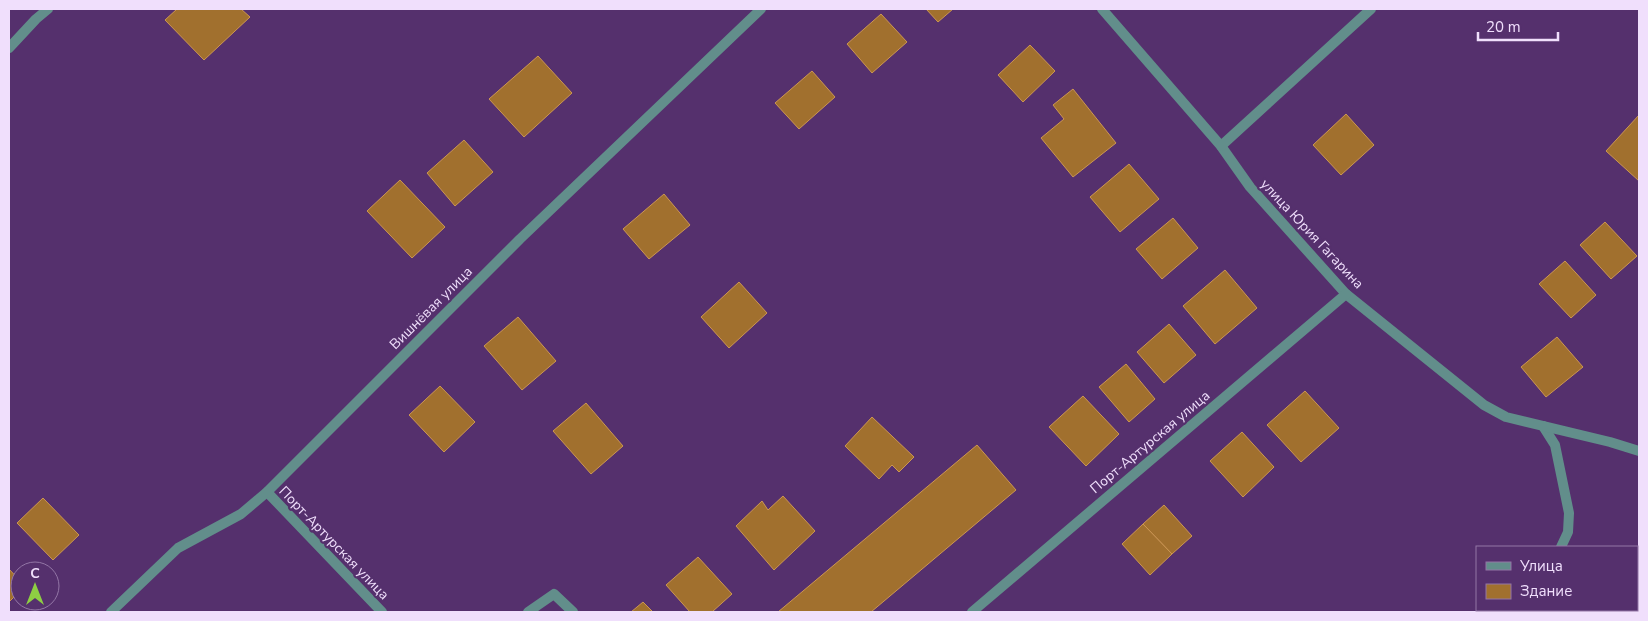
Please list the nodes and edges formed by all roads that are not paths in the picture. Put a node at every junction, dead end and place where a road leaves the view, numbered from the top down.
1 (48, 9) edge
2 (761, 9) edge
3 (1102, 9) edge
4 (1371, 9) edge
5 (9, 48) edge
6 (1221, 146) junction
7 (1346, 294) junction
8 (1543, 426) junction
9 (1639, 451) edge
10 (267, 492) junction
11 (1561, 546) edge
12 (111, 612) edge
13 (382, 612) edge
14 (528, 612) edge
15 (573, 612) edge
16 (972, 612) edge

1 - 5 street
2 - 10 street, Вишнёвая улица
3 - 6 street, улица Юрия Гагарина
4 - 6 street
6 - 7 street, улица Юрия Гагарина
7 - 8 street, улица Юрия Гагарина
7 - 16 street, Порт-Артурская улица
8 - 9 street, улица Юрия Гагарина
8 - 11 street
10 - 12 street, Вишнёвая улица
10 - 13 street, Порт-Артурская улица
14 - 15 street

